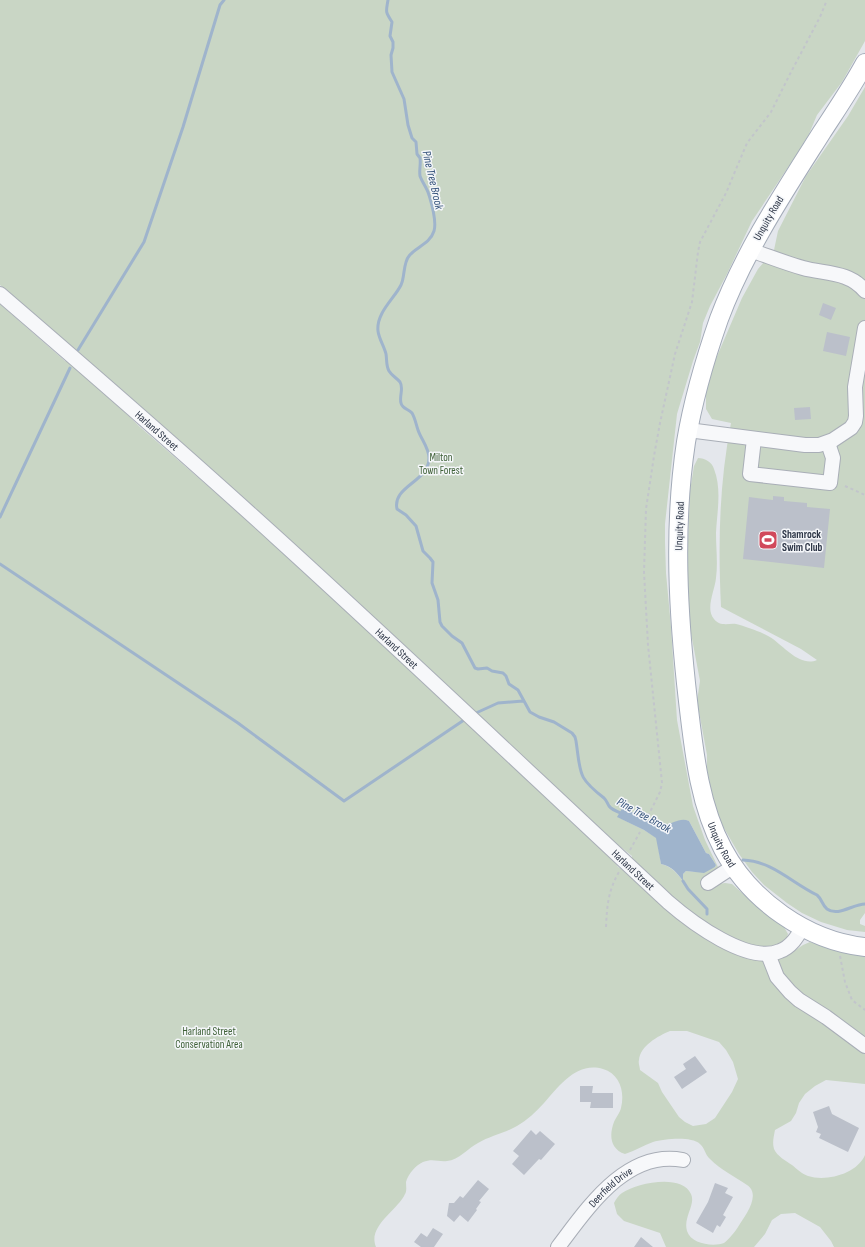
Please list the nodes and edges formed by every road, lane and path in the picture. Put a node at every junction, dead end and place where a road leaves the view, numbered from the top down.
1 (865, 63) edge
2 (750, 250) junction
3 (865, 291) edge
4 (0, 294) edge
5 (865, 328) edge
6 (688, 430) junction
7 (754, 439) junction
8 (828, 442) junction
9 (845, 486) dead end
10 (865, 495) edge
11 (640, 832) dead end
12 (624, 862) junction
13 (734, 866) junction
14 (708, 883) dead end
15 (606, 927) dead end
16 (803, 927) junction
17 (838, 941) junction
18 (865, 946) edge
19 (768, 954) junction
20 (865, 1010) edge
21 (865, 1046) edge
22 (683, 1160) dead end
23 (558, 1247) edge

1 - 2 main road, Unquity Road
2 - 3 street
2 - 6 main road, Unquity Road
4 - 12 street, Harland Street
5 - 8 street
6 - 7 street
6 - 13 main road, Unquity Road
7 - 8 street
7 - 8 street
9 - 10 path
11 - 12 path
12 - 15 path
12 - 19 street, Harland Street
13 - 14 street
13 - 16 main road, Unquity Road
16 - 17 main road, Unquity Road
16 - 19 street, Harland Street
17 - 18 main road, Unquity Road
17 - 20 path
19 - 21 street
22 - 23 street, Deerfield Drive

